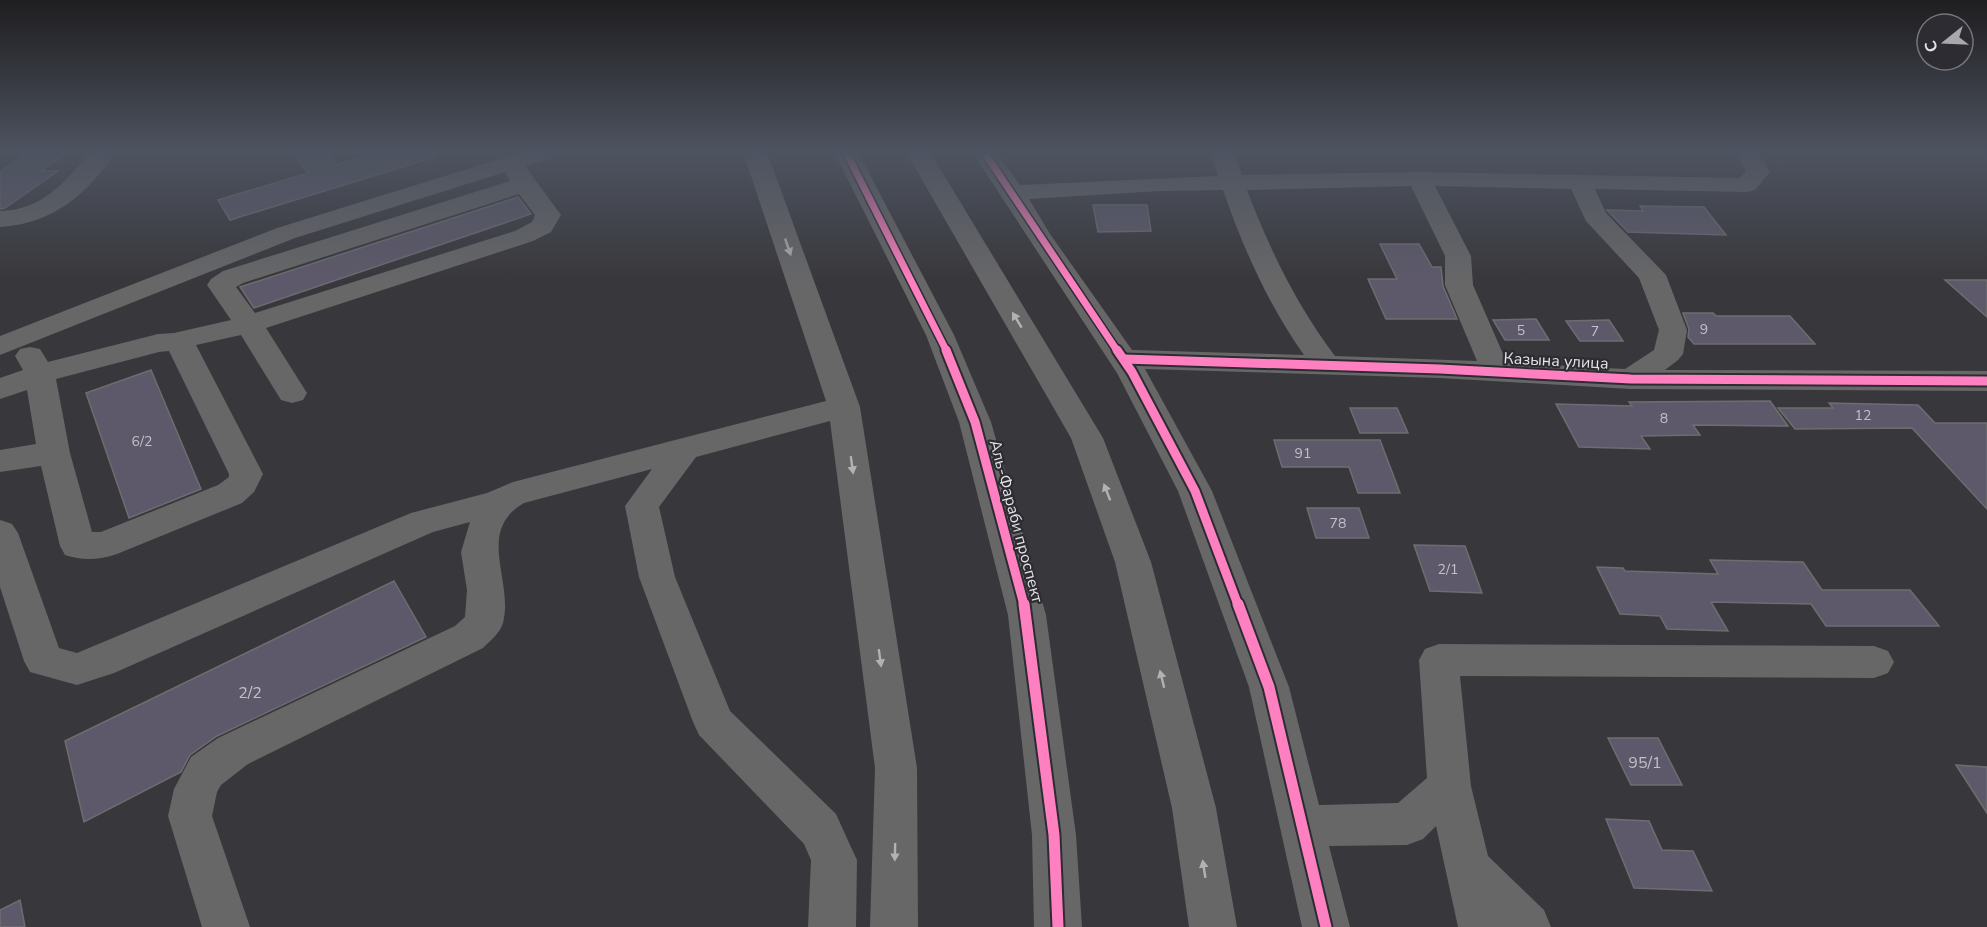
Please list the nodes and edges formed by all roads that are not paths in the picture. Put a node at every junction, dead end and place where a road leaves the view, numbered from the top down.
1 (65, 195) edge
2 (346, 195) edge
3 (415, 195) edge
4 (443, 195) edge
5 (541, 195) edge
6 (770, 195) edge
7 (868, 195) edge
8 (944, 195) edge
9 (1014, 195) edge
10 (1238, 195) edge
11 (1427, 195) edge
12 (1586, 195) edge
13 (0, 219) edge
14 (286, 233) junction
15 (249, 324) junction
16 (174, 342) junction
17 (0, 346) edge
18 (1124, 359) junction
19 (1328, 367) junction
20 (1496, 372) junction
21 (40, 374) junction
22 (1631, 379) junction
23 (1987, 381) edge
24 (0, 389) edge
25 (292, 393) dead end
26 (844, 407) junction
27 (684, 450) junction
28 (54, 453) junction
29 (0, 461) edge
30 (498, 503) junction
31 (0, 533) edge
32 (1874, 662) dead end
33 (1449, 786) junction
34 (1301, 826) junction
35 (1469, 869) junction
36 (226, 927) edge
37 (832, 927) edge
38 (894, 927) edge
39 (1058, 927) edge
40 (1213, 927) edge
41 (1326, 927) edge
42 (1482, 927) edge
43 (1527, 927) edge

1 - 13 street
2 - 14 street
3 - 14 street
4 - 15 street
5 - 15 street
6 -> 26 street
7 - 39 street, Аль-Фараби проспект
40 -> 8 street
9 - 18 street
10 - 19 street
11 - 20 street
12 - 22 street
14 - 17 street
15 - 16 street
15 - 25 street
16 - 21 street
16 - 28 street
17 - 21 street
18 - 19 street, Казына улица
18 - 34 street
19 - 20 street, Казына улица
20 - 22 street, Казына улица
21 - 24 street
21 - 28 street
22 - 23 street, Казына улица
26 - 27 street
26 -> 38 street
27 - 30 street
27 - 37 street
28 - 29 street
30 - 31 street
30 - 36 street
32 - 33 street
33 - 34 street
33 - 35 street
34 - 41 street
35 - 42 street
35 - 43 street

